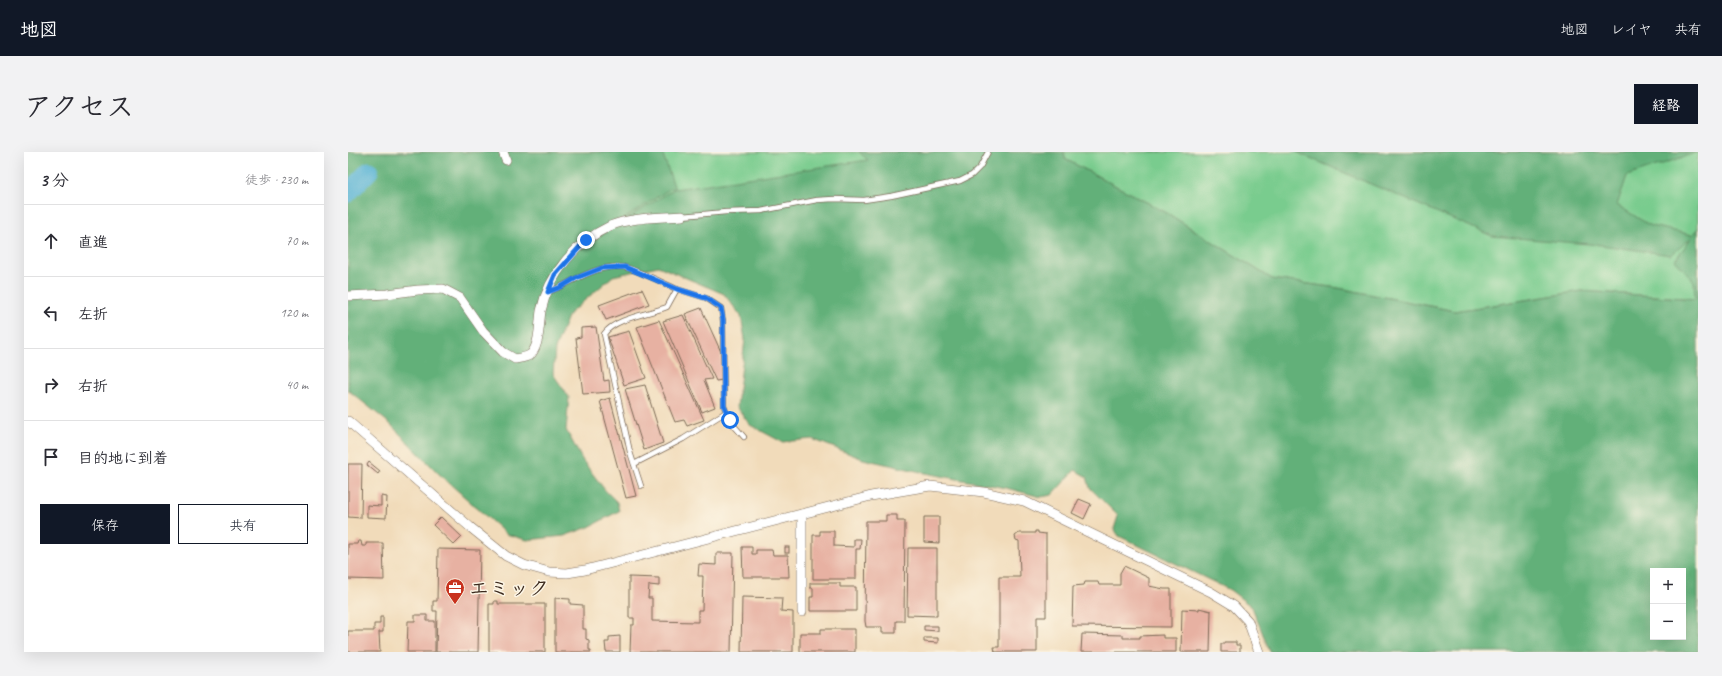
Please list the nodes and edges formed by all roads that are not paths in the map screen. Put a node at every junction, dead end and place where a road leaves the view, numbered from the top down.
1 (988, 152) edge
2 (682, 216) joint
3 (677, 289) junction
4 (548, 292) junction
5 (348, 296) edge
6 (726, 412) junction
7 (348, 421) edge
8 (744, 437) dead end
9 (634, 464) junction
10 (641, 486) dead end
11 (802, 514) junction
12 (802, 612) dead end
13 (1259, 652) edge

1 - 2 lane
2 - 4 street
3 - 4 lane
3 - 6 lane
3 - 9 lane
4 - 5 street
6 - 8 lane
6 - 9 lane
7 - 11 street
9 - 10 lane
11 - 12 street
11 - 13 street

